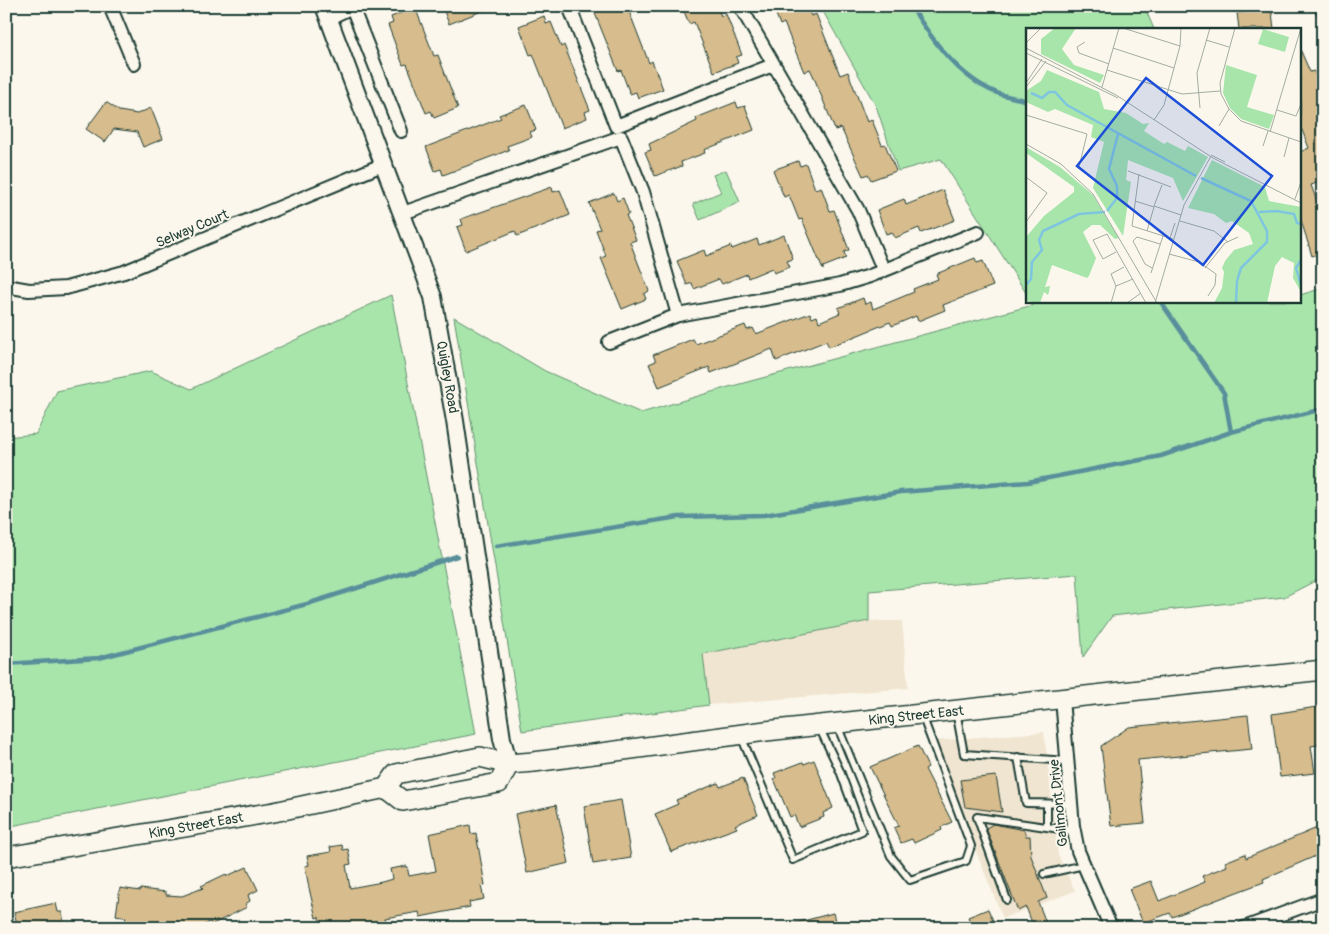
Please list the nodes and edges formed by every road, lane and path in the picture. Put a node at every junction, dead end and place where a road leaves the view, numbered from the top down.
1 (110, 6) edge
2 (353, 6) edge
3 (569, 6) edge
4 (740, 6) edge
5 (1320, 6) edge
6 (1323, 10) edge
7 (326, 12) edge
8 (134, 64) dead end
9 (773, 65) junction
10 (401, 131) dead end
11 (618, 132) junction
12 (382, 165) junction
13 (403, 213) junction
14 (978, 232) dead end
15 (882, 270) junction
16 (6, 286) edge
17 (678, 315) junction
18 (609, 342) dead end
19 (1323, 670) edge
20 (1062, 699) junction
21 (956, 710) junction
22 (922, 714) junction
23 (827, 724) junction
24 (741, 735) junction
25 (1018, 757) junction
26 (1068, 761) junction
27 (509, 764) junction
28 (386, 788) junction
29 (1047, 804) junction
30 (1072, 804) junction
31 (1047, 825) junction
32 (1074, 830) junction
33 (6, 857) edge
34 (1084, 865) junction
35 (1044, 874) dead end
36 (1323, 899) edge
37 (1007, 900) dead end
38 (1111, 928) edge
39 (1244, 928) edge

1 - 8 street
2 - 7 street
2 - 10 street
3 - 11 street
4 - 9 street
5 - 6 street
7 - 12 street, Quigley Road
9 - 11 street
9 - 15 street
11 - 13 street
11 - 17 street
12 - 13 street, Quigley Road
12 - 16 street, Selway Court
13 - 27 street, Quigley Road
14 - 15 street
15 - 17 street
17 - 18 street
19 - 20 main road, King Street East
20 - 21 main road, King Street East
20 - 26 street, Gailmont Drive
21 - 22 main road, King Street East
21 - 25 lane
22 - 23 main road, King Street East
22 - 23 lane
23 - 24 main road, King Street East
23 - 24 lane
24 - 27 main road, King Street East
25 - 26 lane
25 - 29 lane
26 - 30 street, Gailmont Drive
27 - 28 main road, King Street East
27 - 28 main road
28 - 33 main road, King Street East
29 - 30 lane
29 - 31 lane
30 - 32 street, Gailmont Drive
31 - 32 lane
31 - 37 lane
32 - 34 street, Gailmont Drive
34 - 35 lane
34 - 38 street, Gailmont Drive
36 - 39 street

